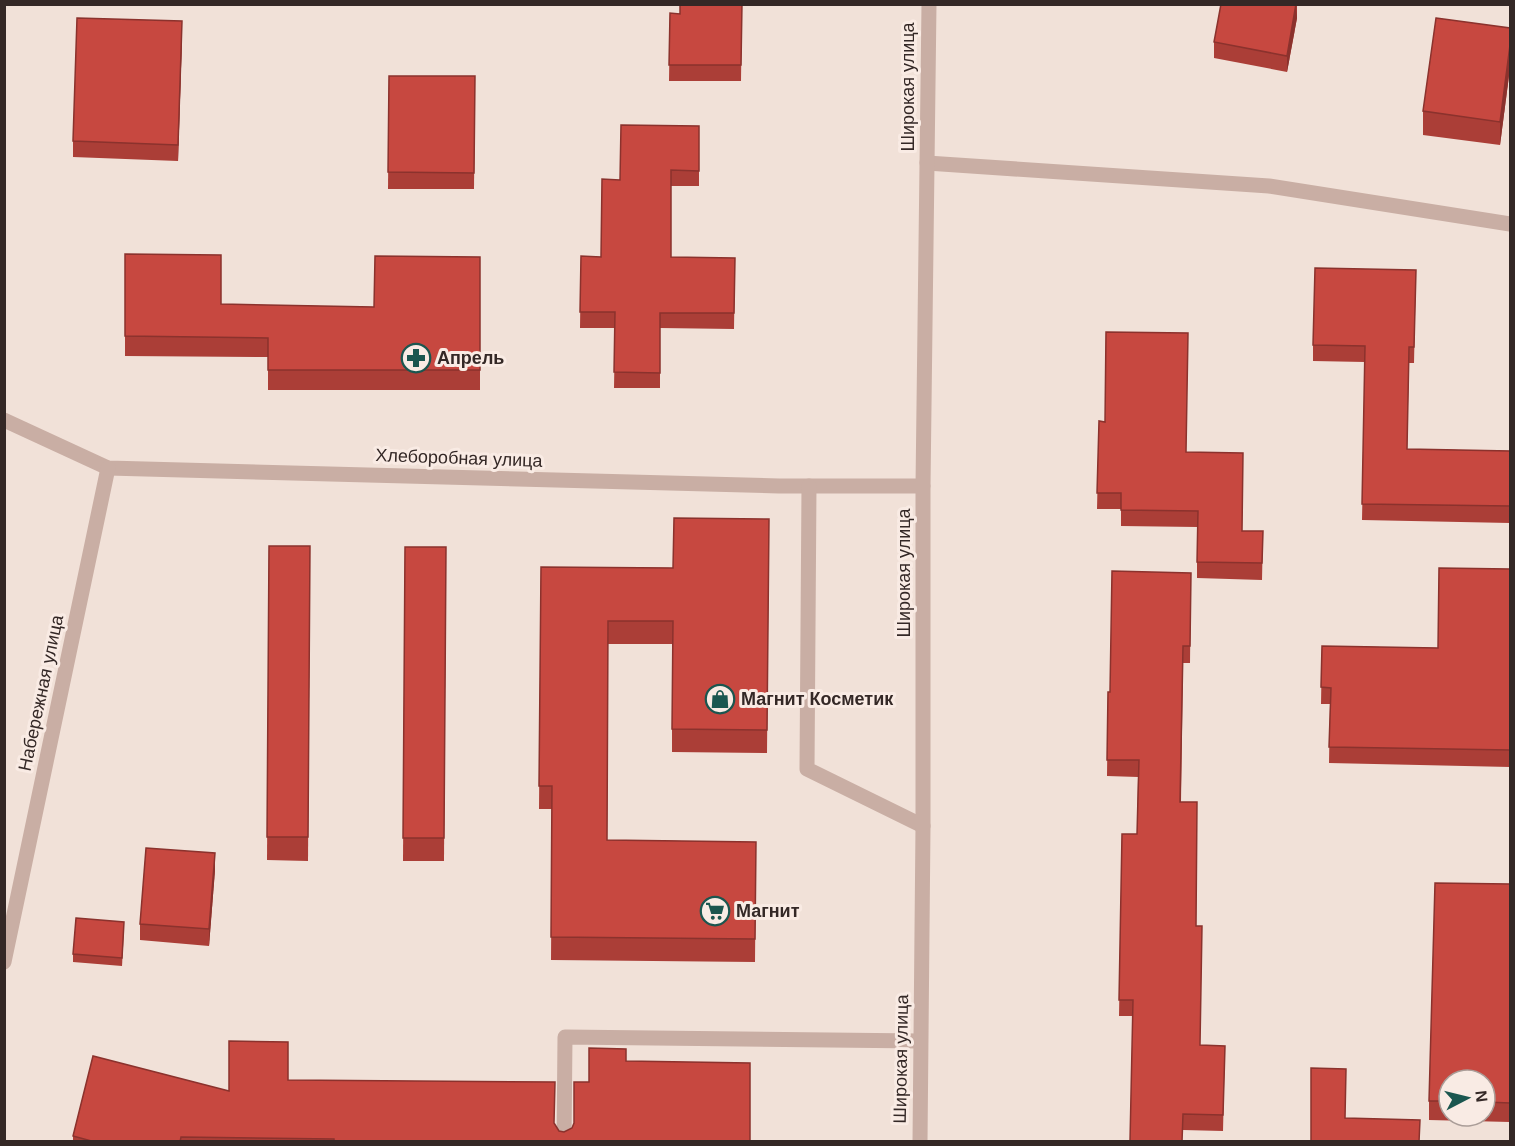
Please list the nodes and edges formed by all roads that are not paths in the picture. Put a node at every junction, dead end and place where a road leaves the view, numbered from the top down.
1 (929, 4) edge
2 (927, 163) junction
3 (1510, 224) edge
4 (4, 420) edge
5 (108, 468) junction
6 (809, 486) junction
7 (923, 486) junction
8 (923, 826) junction
9 (4, 962) edge
10 (920, 1041) junction
11 (564, 1142) edge
12 (920, 1142) edge

1 - 2 street, Широкая улица
2 - 3 street
2 - 7 street, Широкая улица
4 - 5 street, Хлеборобная улица
5 - 6 street, Хлеборобная улица
5 - 9 street, Набережная улица
6 - 7 street, Хлеборобная улица
6 - 8 street
7 - 8 street, Широкая улица
8 - 10 street, Широкая улица
10 - 11 street
10 - 12 street, Широкая улица

